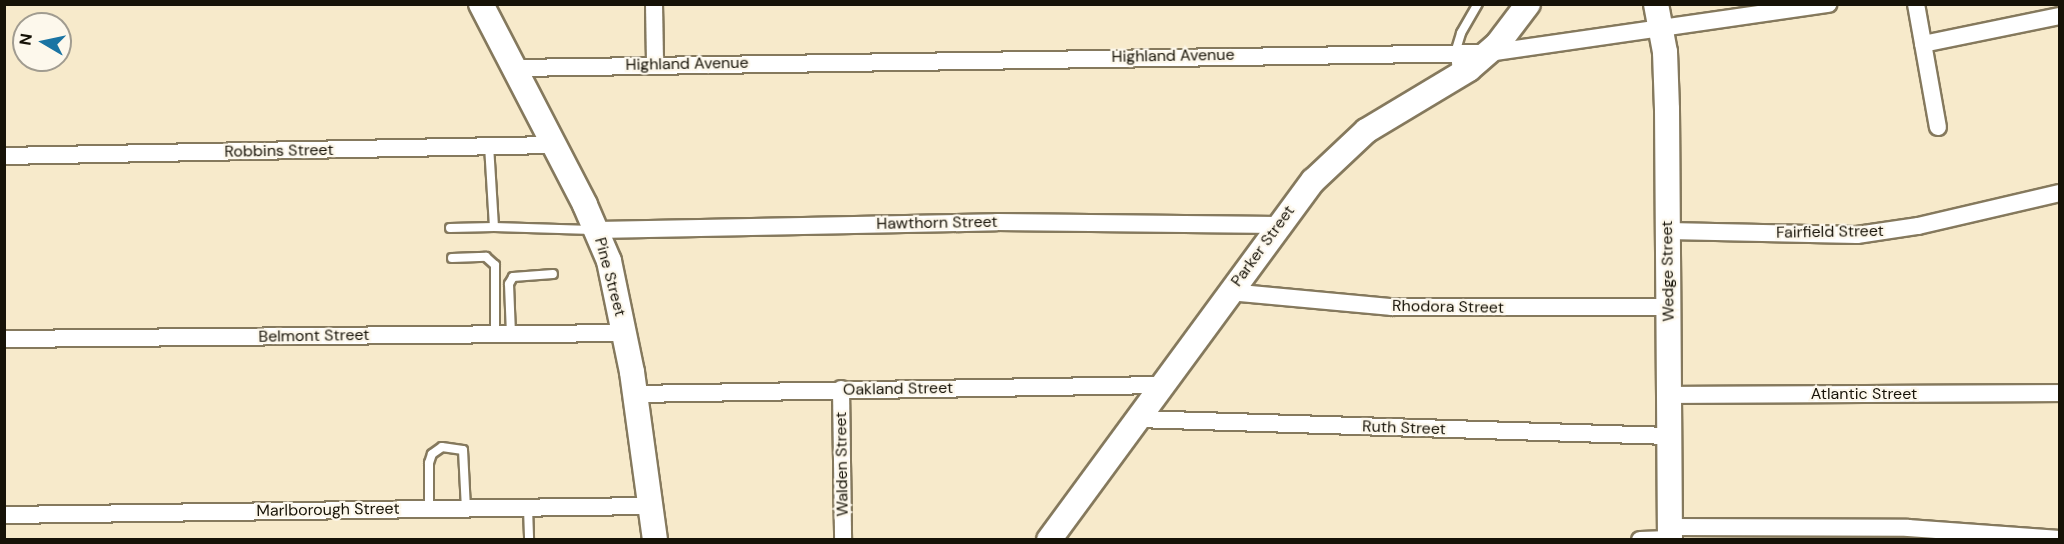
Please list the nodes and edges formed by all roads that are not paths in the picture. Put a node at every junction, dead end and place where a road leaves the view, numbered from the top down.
1 (481, 4) edge
2 (654, 4) edge
3 (1478, 4) edge
4 (1528, 4) edge
5 (1828, 4) edge
6 (1916, 4) edge
7 (1659, 16) edge
8 (2060, 16) edge
9 (1923, 44) junction
10 (1488, 53) junction
11 (655, 64) junction
12 (1456, 64) junction
13 (515, 68) junction
14 (1938, 127) dead end
15 (554, 145) junction
16 (489, 146) junction
17 (4, 156) edge
18 (2060, 193) edge
19 (1278, 225) junction
20 (494, 226) junction
21 (450, 228) dead end
22 (597, 230) junction
23 (1668, 231) junction
24 (452, 258) dead end
25 (553, 274) dead end
26 (1229, 292) junction
27 (1669, 307) junction
28 (624, 333) junction
29 (503, 334) junction
30 (4, 339) edge
31 (1162, 385) junction
32 (841, 389) junction
33 (2060, 393) edge
34 (635, 394) junction
35 (1669, 395) junction
36 (1137, 419) junction
37 (1670, 436) junction
38 (651, 506) junction
39 (528, 508) junction
40 (429, 509) junction
41 (466, 509) junction
42 (4, 515) edge
43 (1670, 535) edge
44 (2060, 539) edge
45 (529, 540) edge
46 (656, 540) edge
47 (843, 540) edge
48 (1050, 540) edge
49 (1640, 540) edge

1 - 13 street, Pine Street
2 - 11 street
3 - 12 lane
4 - 10 street, Parker Street
5 - 7 street
6 - 9 street
7 - 10 street
7 - 23 street, Wedge Street
8 - 9 street
9 - 14 street
10 - 12 street, Parker Street
11 - 12 street, Highland Avenue
11 - 13 street, Highland Avenue
12 - 19 street, Parker Street
13 - 15 street, Pine Street
15 - 16 street, Robbins Street
15 - 22 street, Pine Street
16 - 17 street, Robbins Street
16 - 20 lane
18 - 23 street, Fairfield Street
19 - 22 street, Hawthorn Street
19 - 26 street, Parker Street
20 - 21 lane
20 - 22 lane
22 - 28 street, Pine Street
23 - 27 street, Wedge Street
24 - 29 lane
25 - 29 lane
26 - 27 street, Rhodora Street
26 - 31 street, Parker Street
27 - 35 street, Wedge Street
28 - 29 street, Belmont Street
28 - 34 street, Pine Street
29 - 30 street, Belmont Street
31 - 32 street, Oakland Street
31 - 36 street, Parker Street
32 - 34 street, Oakland Street
32 - 47 street, Walden Street
33 - 35 street, Atlantic Street
34 - 38 street, Pine Street
35 - 37 street, Wedge Street
36 - 37 street, Ruth Street
36 - 48 street, Parker Street
37 - 43 street, Wedge Street
38 - 39 street, Marlborough Street
38 - 46 street, Pine Street
39 - 41 street, Marlborough Street
39 - 45 lane
40 - 41 street, Marlborough Street
40 - 41 lane
40 - 42 street, Marlborough Street
43 - 44 street
43 - 49 street

